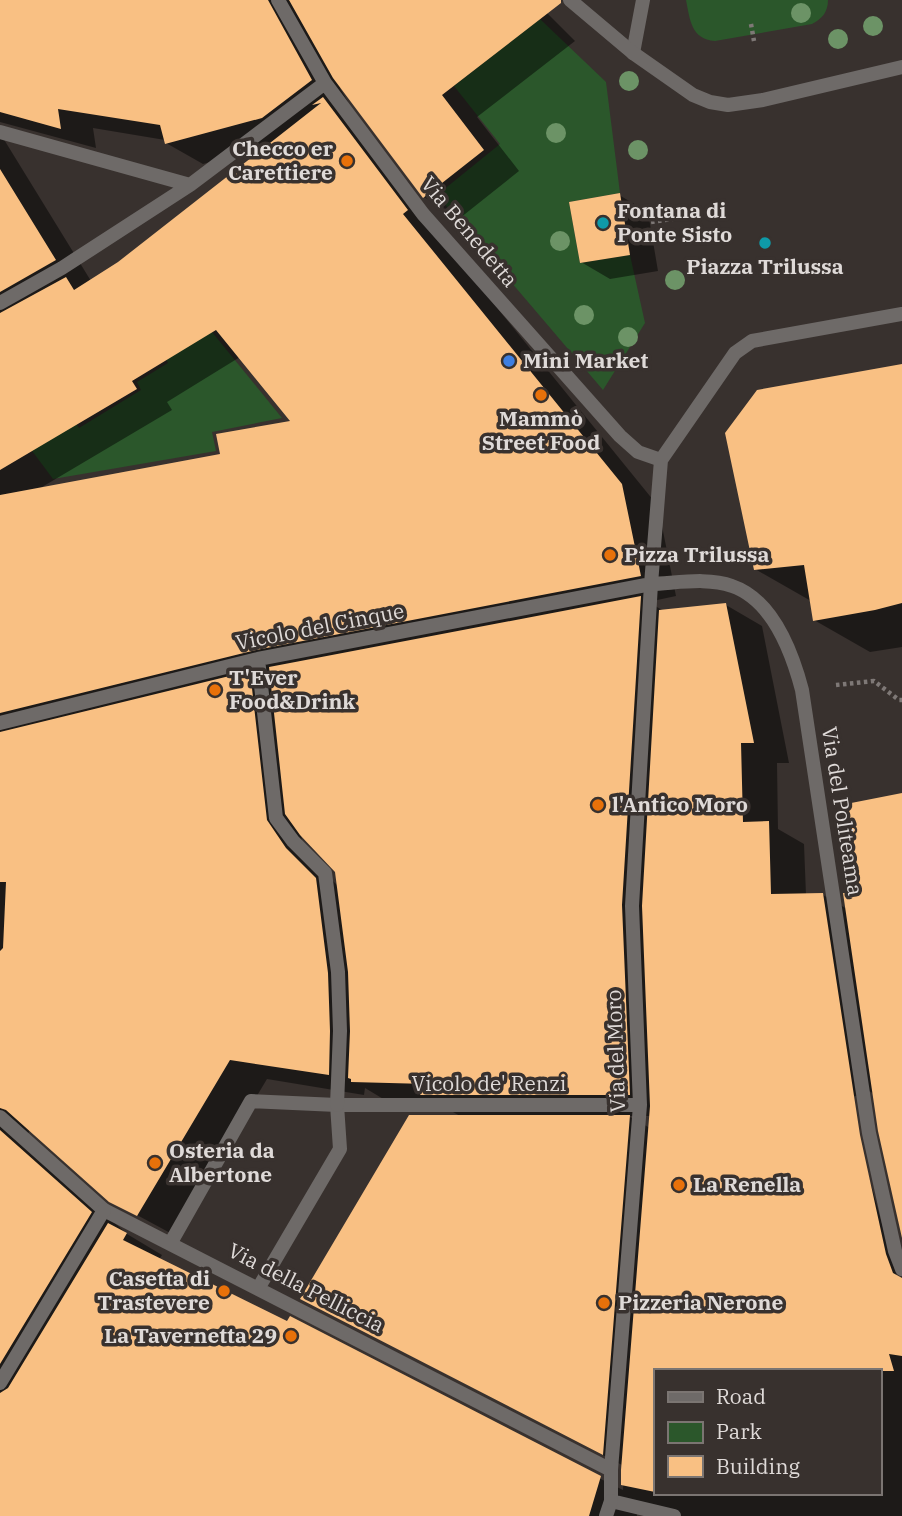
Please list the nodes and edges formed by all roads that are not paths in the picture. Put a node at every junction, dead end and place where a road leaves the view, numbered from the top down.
1 (278, 0) edge
2 (570, 0) edge
3 (643, 0) edge
4 (633, 53) junction
5 (902, 67) edge
6 (325, 83) junction
7 (0, 132) edge
8 (190, 185) junction
9 (0, 303) edge
10 (902, 314) edge
11 (661, 460) junction
12 (651, 584) junction
13 (258, 659) junction
14 (0, 723) edge
15 (337, 1105) junction
16 (640, 1105) junction
17 (0, 1117) edge
18 (104, 1210) junction
19 (170, 1244) junction
20 (902, 1269) edge
21 (259, 1287) junction
22 (0, 1383) edge
23 (611, 1470) junction
24 (611, 1501) junction
25 (606, 1516) edge
26 (674, 1516) edge

1 - 6 street, Via Benedetta
2 - 4 street
3 - 4 street
4 - 5 street
6 - 8 street
6 - 11 street, Via Benedetta
7 - 8 street
8 - 9 street
10 - 11 street
11 - 12 street
12 - 13 street, Vicolo del Cinque
12 - 16 street, Via del Moro
12 - 20 street, Via del Politeama
13 - 14 street, Vicolo del Cinque
13 - 15 street
15 - 16 street, Vicolo de' Renzi
15 - 19 street, Vicolo de' Renzi
15 - 21 street
16 - 23 street, Via del Moro
17 - 18 street, Via della Pelliccia
18 - 19 street, Via della Pelliccia
18 - 22 street
19 - 21 street, Via della Pelliccia
21 - 23 street, Via della Pelliccia
23 - 24 street, Via del Moro
24 - 25 street, Via del Moro
24 - 26 street

